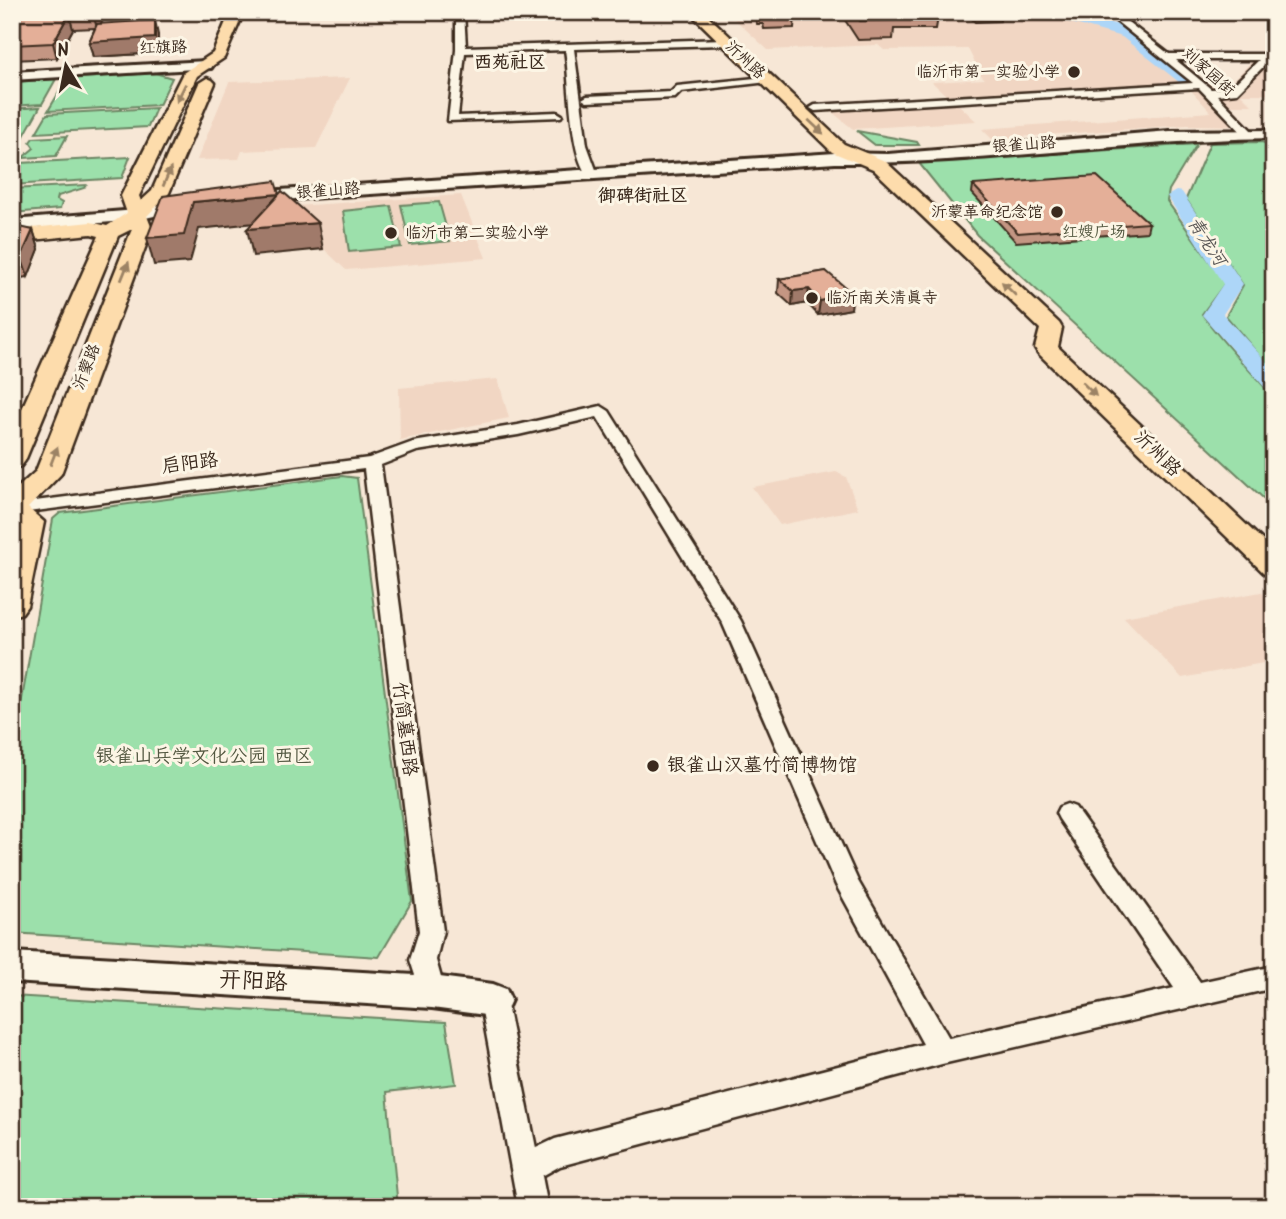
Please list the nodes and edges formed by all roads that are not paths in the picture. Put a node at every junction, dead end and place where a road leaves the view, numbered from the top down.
1 (237, 12) edge
2 (460, 12) edge
3 (696, 12) edge
4 (707, 12) edge
5 (1109, 12) edge
6 (725, 42) junction
7 (569, 47) junction
8 (461, 50) junction
9 (1270, 53) edge
10 (203, 56) junction
11 (1168, 57) junction
12 (12, 75) edge
13 (765, 80) junction
14 (1206, 89) junction
15 (587, 99) dead end
16 (815, 108) junction
17 (557, 115) dead end
18 (1249, 134) junction
19 (1274, 134) edge
20 (860, 159) junction
21 (592, 175) junction
22 (234, 201) edge
23 (209, 204) edge
24 (137, 215) junction
25 (12, 228) edge
26 (110, 233) junction
27 (1049, 339) junction
28 (12, 461) edge
29 (372, 463) junction
30 (12, 509) edge
31 (1274, 540) edge
32 (1274, 567) edge
33 (12, 606) edge
34 (1067, 813) dead end
35 (12, 967) edge
36 (1274, 977) edge
37 (432, 992) junction
38 (1194, 995) junction
39 (493, 1000) joint
40 (942, 1052) junction
41 (526, 1169) junction
42 (533, 1207) edge

1 - 10 main road, 沂蒙路
2 - 8 street
3 - 6 main road, 沂州路
4 - 16 main road, 沂州路
5 - 11 street, 刘家园街
6 - 7 street
6 - 13 main road, 沂州路
7 - 8 street
7 - 21 street
8 - 17 street
9 - 11 street
9 - 14 street
10 - 12 main road, 红旗路
10 -> 24 main road, 沂蒙路
24 -> 10 main road, 沂蒙路
11 - 14 street, 刘家园街
13 - 15 street
13 -> 20 main road, 沂州路
14 - 16 street
14 - 18 street, 刘家园街
16 - 20 main road, 沂州路
18 - 19 main road, 银雀山路
18 - 20 main road, 银雀山路
20 - 21 main road, 银雀山路
20 - 27 main road, 沂州路
21 - 22 main road, 银雀山路
23 - 24 main road
24 - 25 main road
24 - 26 main road, 沂蒙路
30 -> 24 main road, 沂蒙路
25 - 26 main road
26 - 28 main road, 沂蒙路
27 - 31 main road, 沂州路
27 -> 32 main road, 沂州路
29 - 30 street, 启阳路
29 - 37 street, 竹简墓西路
29 - 40 street, 启阳路
30 - 33 main road
34 - 38 street
35 - 37 main road, 开阳路
36 - 38 street
37 - 39 main road, 开阳路
38 - 40 street
39 - 41 street
40 - 41 street
41 - 42 street

